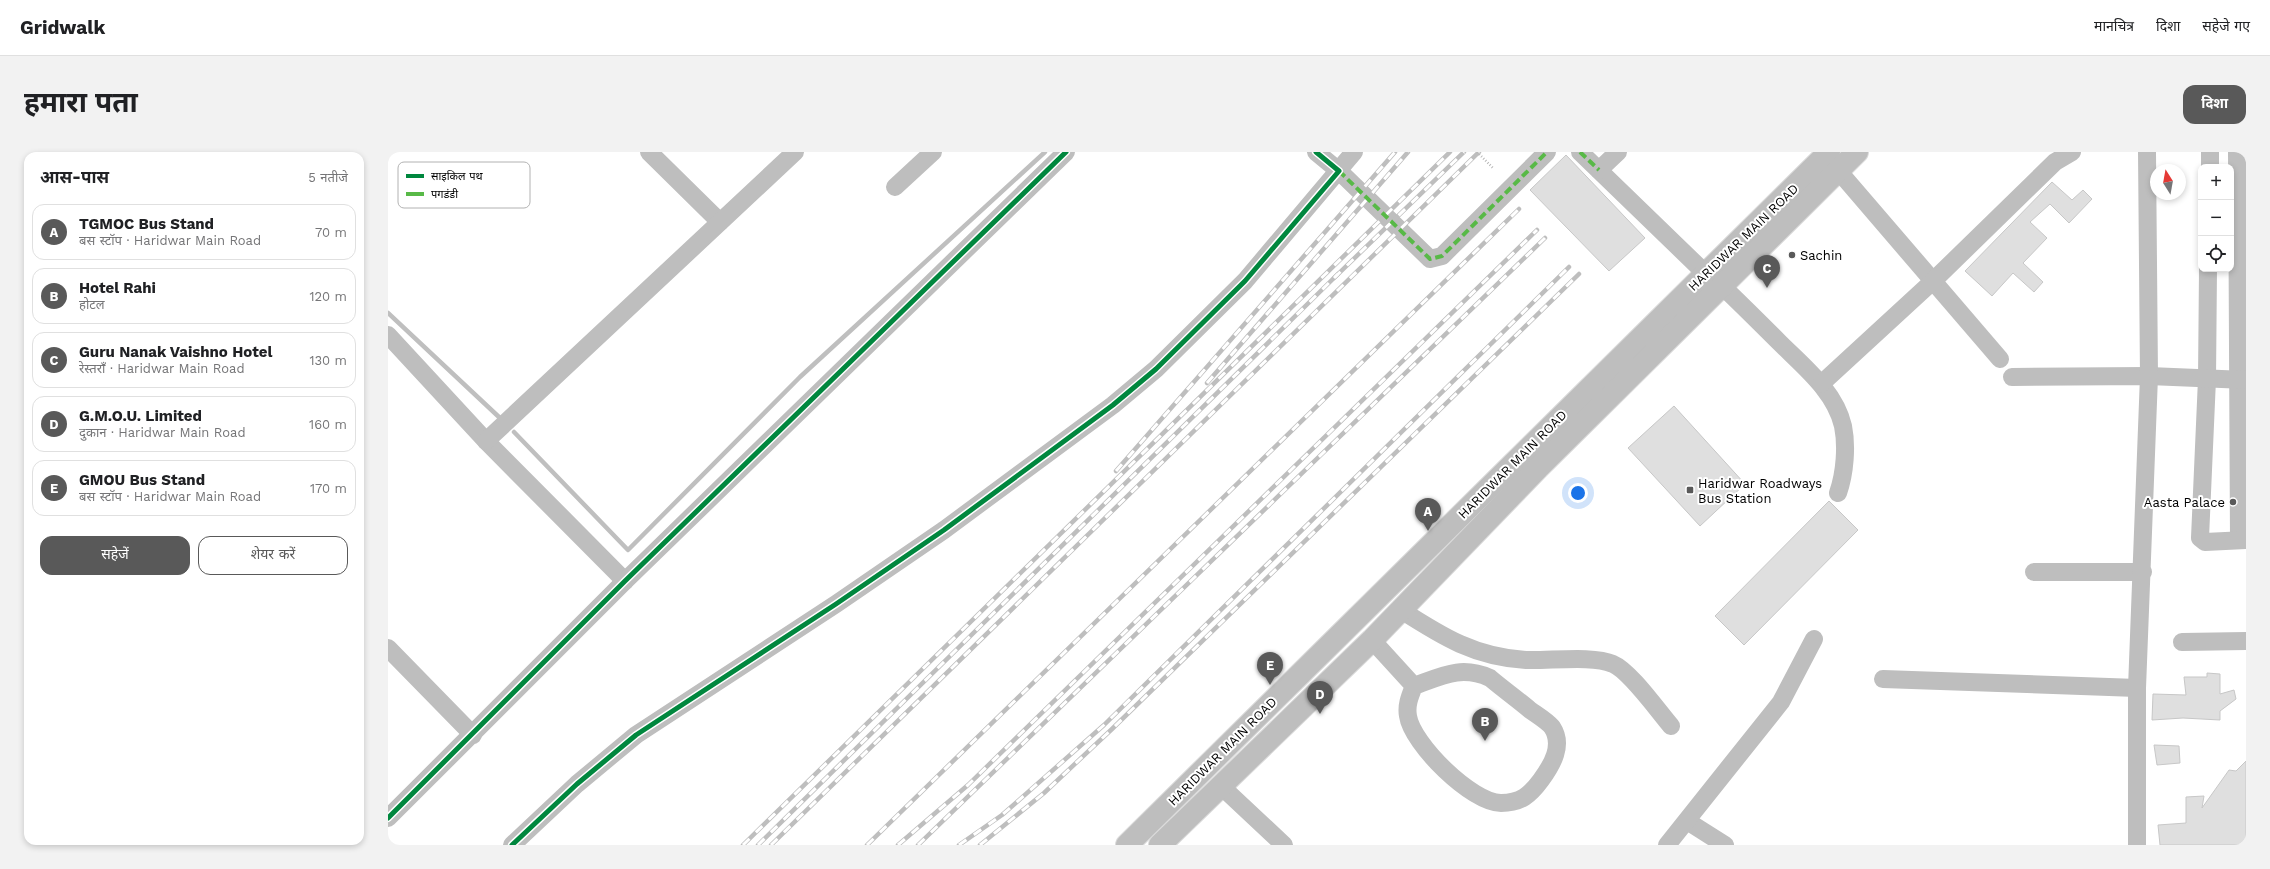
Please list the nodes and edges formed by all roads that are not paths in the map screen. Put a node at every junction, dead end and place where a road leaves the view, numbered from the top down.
1 (650, 152) edge
2 (795, 152) edge
3 (933, 152) edge
4 (1066, 152) edge
5 (1316, 152) edge
6 (1354, 152) edge
7 (1547, 152) edge
8 (1580, 152) edge
9 (1618, 152) edge
10 (1857, 152) edge
11 (2072, 152) edge
12 (2147, 152) edge
13 (2210, 152) edge
14 (2237, 152) edge
15 (1831, 159) edge
16 (2210, 164) edge
17 (1599, 170) junction
18 (1339, 171) junction
19 (895, 187) dead end
20 (720, 222) junction
21 (2208, 272) edge
22 (1714, 279) junction
23 (1933, 281) junction
24 (1661, 331) junction
25 (388, 335) edge
26 (2000, 359) dead end
27 (2149, 376) junction
28 (2012, 377) dead end
29 (2207, 379) junction
30 (2242, 380) edge
31 (1821, 384) junction
32 (486, 441) junction
33 (1838, 492) dead end
34 (2243, 540) edge
35 (2034, 572) dead end
36 (2143, 572) junction
37 (626, 580) junction
38 (1401, 610) junction
39 (1814, 639) dead end
40 (1372, 640) junction
41 (2246, 641) edge
42 (2182, 642) dead end
43 (388, 648) edge
44 (1883, 679) dead end
45 (1414, 686) junction
46 (2137, 688) junction
47 (1671, 726) dead end
48 (473, 735) junction
49 (1220, 786) junction
50 (388, 818) edge
51 (1152, 820) junction
52 (1687, 821) junction
53 (1164, 841) edge
54 (512, 845) edge
55 (1127, 845) edge
56 (1284, 845) edge
57 (1667, 845) edge
58 (1725, 845) edge
59 (2137, 845) edge

1 - 20 street
2 - 20 street
3 - 19 street
4 - 37 street
5 - 18 street
6 - 18 street
7 - 18 street
8 - 17 street
9 - 17 street
10 - 15 main road, HARIDWAR MAIN ROAD
11 - 23 street
12 - 27 street
13 - 16 street
14 - 30 street
15 - 22 main road, HARIDWAR MAIN ROAD
15 - 23 street
17 - 22 street
18 - 54 street
20 - 32 street
21 - 29 street
22 - 24 main road, HARIDWAR MAIN ROAD
22 - 31 street
23 - 26 street
23 - 31 street
24 - 38 main road, HARIDWAR MAIN ROAD
24 - 51 main road, HARIDWAR MAIN ROAD
25 - 32 street
27 - 28 street
27 - 29 street
27 - 36 street
29 - 30 street
29 - 34 street
30 - 34 street
31 - 33 street
32 - 37 street
35 - 36 street
36 - 46 street
37 - 48 street
38 - 40 main road, HARIDWAR MAIN ROAD
38 - 47 street
39 - 52 street
40 - 45 street
40 - 49 main road, HARIDWAR MAIN ROAD
41 - 42 street
43 - 48 street
44 - 46 street
45 - 45 street
46 - 59 street
48 - 50 street
49 - 53 main road, HARIDWAR MAIN ROAD
49 - 56 street
51 - 53 main road
51 - 55 main road, HARIDWAR MAIN ROAD
52 - 57 street
52 - 58 street

